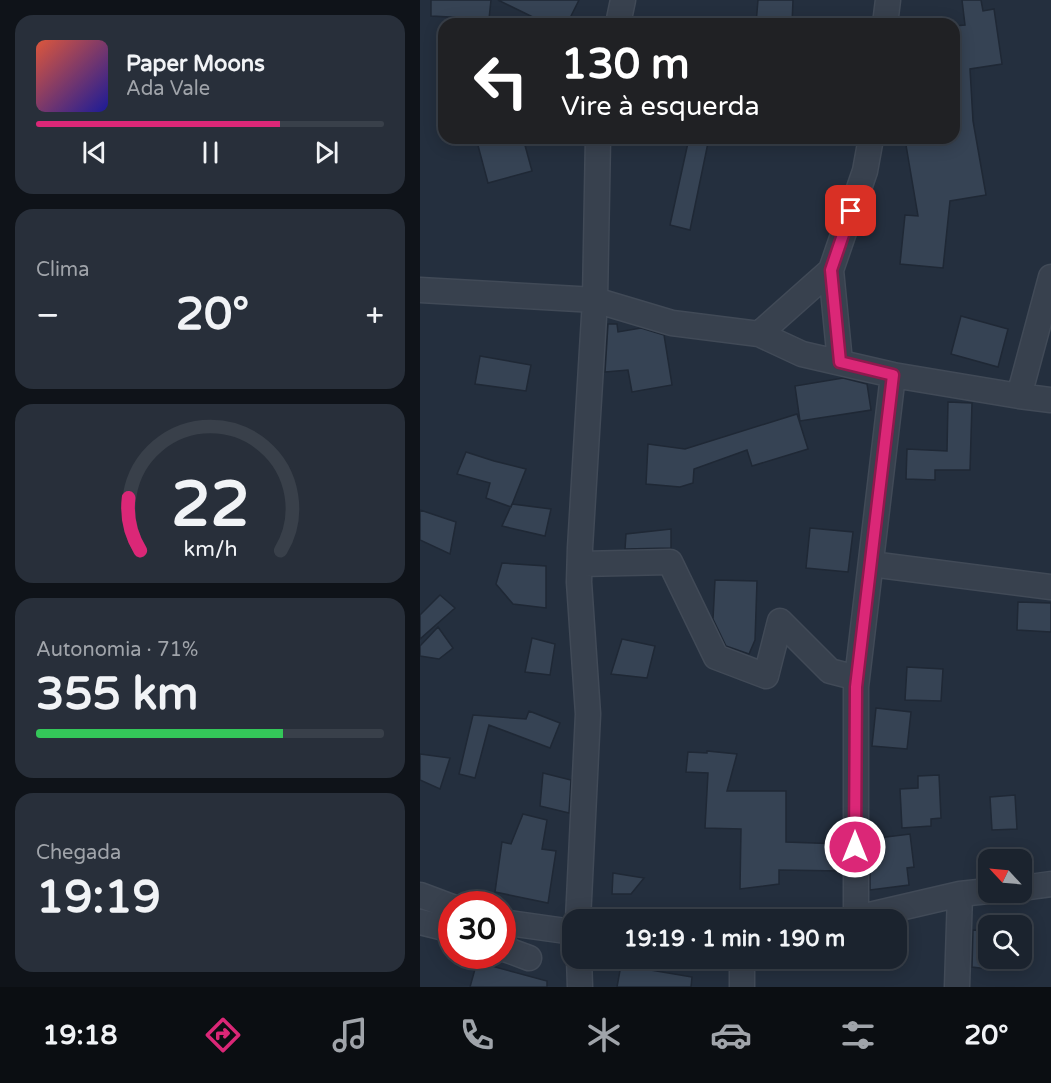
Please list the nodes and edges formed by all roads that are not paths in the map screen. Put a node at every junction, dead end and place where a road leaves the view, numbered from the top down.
1 (623, 0) edge
2 (888, 0) edge
3 (619, 18) edge
4 (886, 18) edge
5 (598, 144) edge
6 (870, 144) edge
7 (831, 270) junction
8 (1051, 277) edge
9 (420, 290) edge
10 (595, 300) junction
11 (759, 334) junction
12 (840, 362) junction
13 (893, 375) junction
14 (1019, 396) junction
15 (1051, 400) edge
16 (580, 564) junction
17 (871, 564) junction
18 (1051, 587) edge
19 (857, 678) junction
20 (1051, 884) edge
21 (1032, 887) edge
22 (978, 892) edge
23 (960, 894) junction
24 (420, 895) edge
25 (438, 902) edge
26 (579, 909) edge
27 (852, 909) edge
28 (895, 909) edge
29 (420, 922) edge
30 (516, 924) edge
31 (438, 926) edge
32 (562, 930) edge
33 (516, 953) edge
34 (529, 958) dead end
35 (579, 969) edge
36 (742, 969) edge
37 (580, 987) edge
38 (742, 987) edge
39 (957, 987) edge

1 - 3 street
2 - 4 street
5 - 10 street
6 - 7 street
7 - 11 street
7 - 12 street
8 - 14 street
9 - 10 street
10 - 11 street
10 - 16 street
11 - 12 street
12 - 13 street
13 - 14 street
13 - 17 street
14 - 15 street
16 - 19 street
16 - 26 street
17 - 18 street
17 - 19 street
19 - 27 street
20 - 21 street
22 - 23 street
23 - 28 street
23 - 39 street
24 - 25 street
29 - 31 street
30 - 32 street
33 - 34 street
35 - 37 street
36 - 38 street

